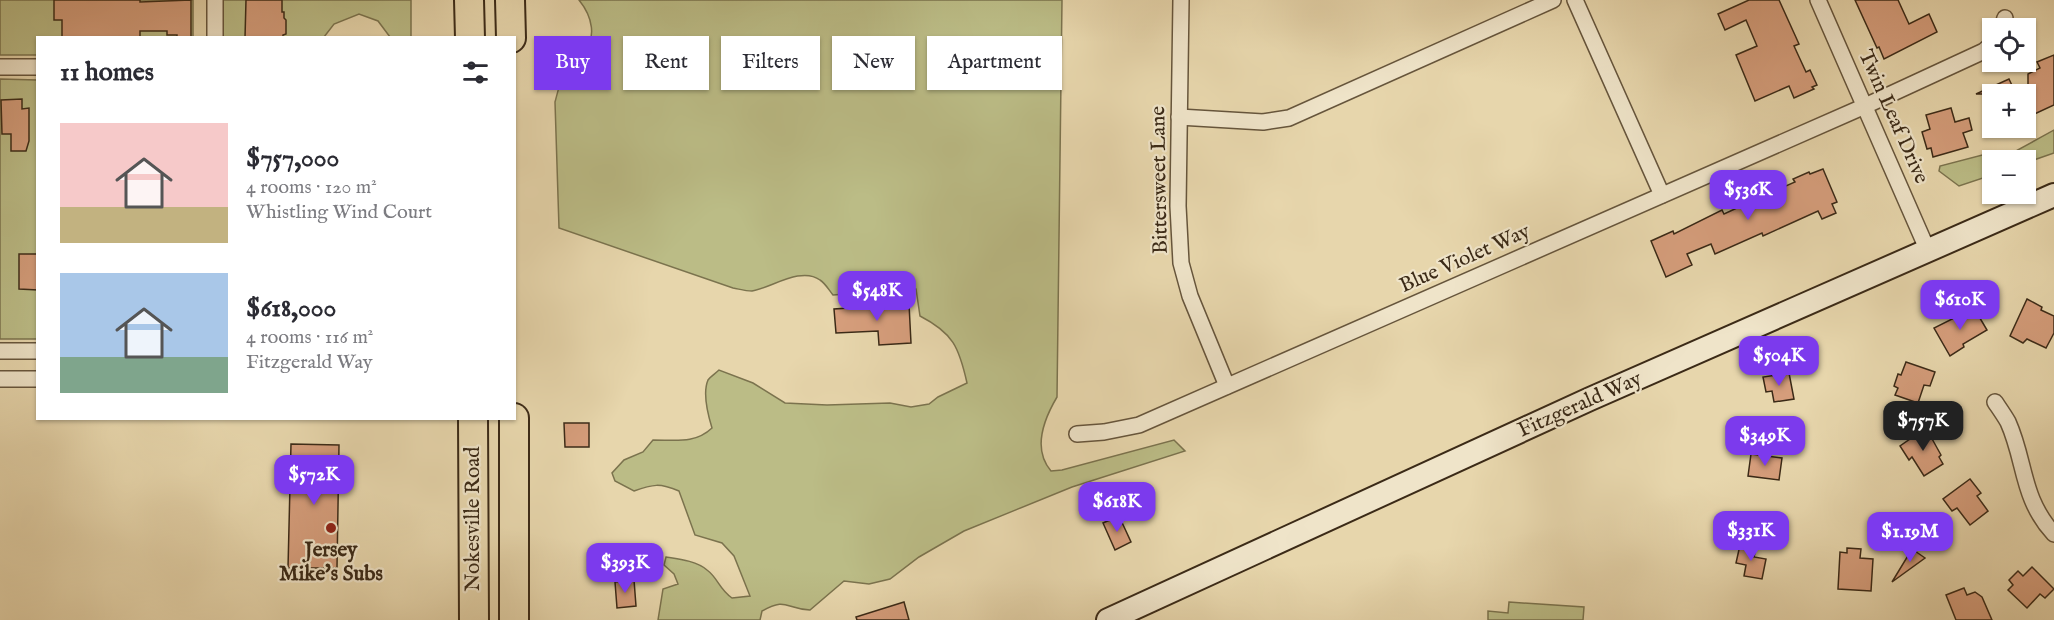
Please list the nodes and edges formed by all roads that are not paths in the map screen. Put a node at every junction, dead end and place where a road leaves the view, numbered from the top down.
1 (215, 0) edge
2 (469, 0) edge
3 (510, 0) edge
4 (1181, 0) edge
5 (1553, 0) edge
6 (1575, 0) edge
7 (1818, 0) edge
8 (215, 36) edge
9 (470, 36) edge
10 (511, 36) edge
11 (1982, 51) edge
12 (0, 67) edge
13 (36, 67) edge
14 (1865, 106) junction
15 (1179, 117) junction
16 (1662, 195) junction
17 (2054, 195) edge
18 (1928, 251) junction
19 (0, 351) edge
20 (36, 351) edge
21 (0, 379) edge
22 (36, 380) edge
23 (1227, 386) junction
24 (1995, 402) dead end
25 (473, 420) edge
26 (514, 420) edge
27 (1077, 434) dead end
28 (2054, 534) edge
29 (474, 620) edge
30 (514, 620) edge
31 (1108, 620) edge

1 - 8 street
2 - 9 highway
3 - 10 highway
4 - 15 street, Bittersweet Lane
5 - 15 street
6 - 16 street
7 - 14 street, Twin Leaf Drive
11 - 14 street, Blue Violet Way
12 - 13 street
14 - 16 street, Blue Violet Way
14 - 18 street, Twin Leaf Drive
15 - 23 street, Bittersweet Lane
16 - 23 street, Blue Violet Way
17 - 18 street, Fitzgerald Way
18 - 31 street, Fitzgerald Way
19 - 20 street
21 - 22 street
23 - 27 street, Blue Violet Way
24 - 28 street
25 - 29 highway, Nokesville Road
26 - 30 highway, Nokesville Road

